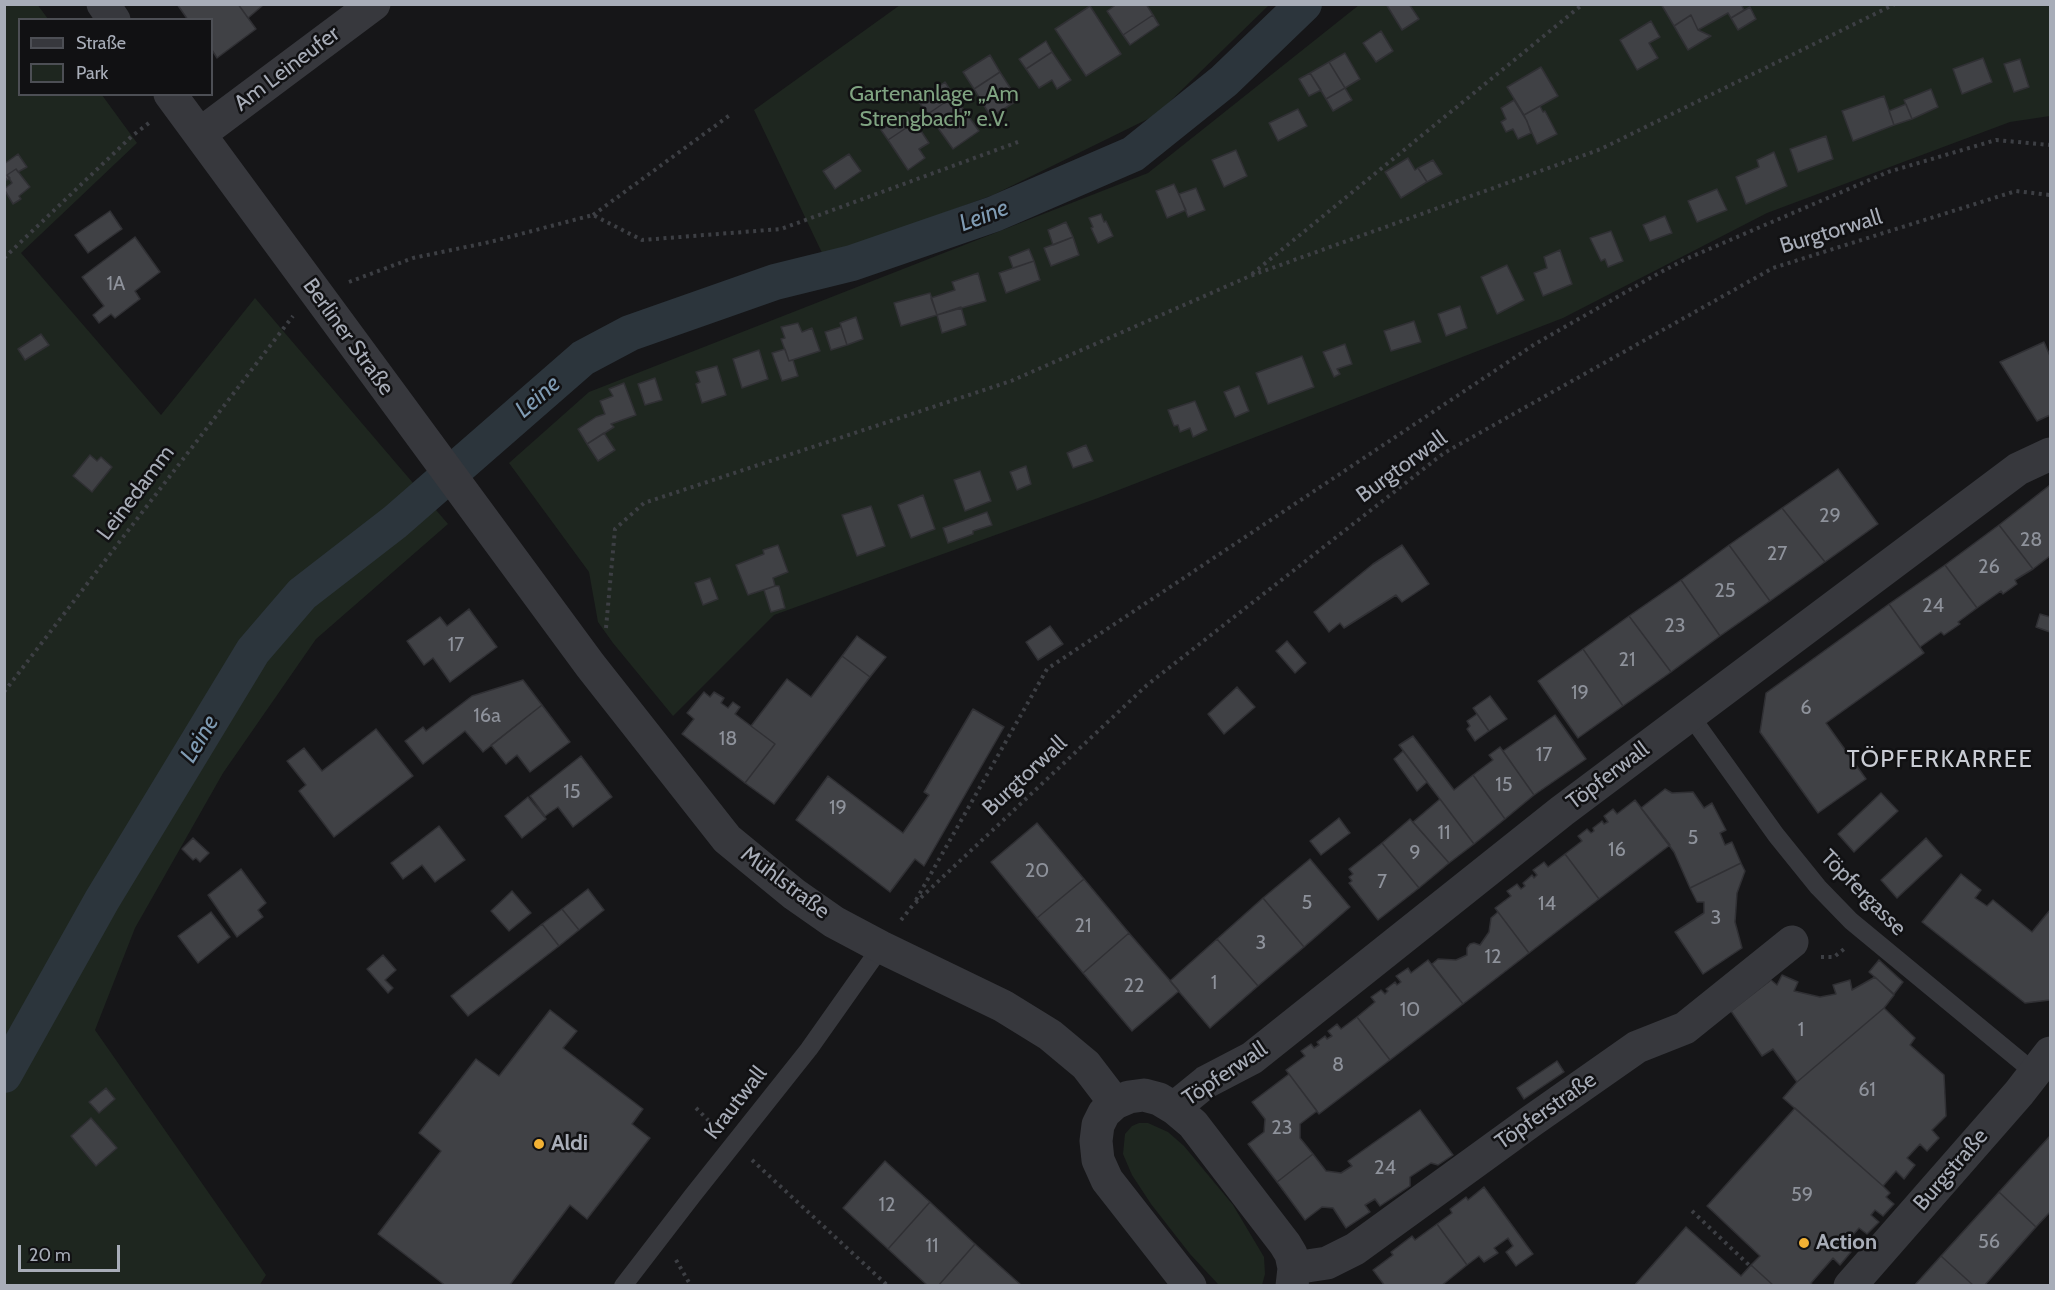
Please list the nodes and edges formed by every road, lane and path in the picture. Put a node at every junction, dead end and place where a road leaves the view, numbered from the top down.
1 (103, 4) edge
2 (374, 4) edge
3 (1583, 4) edge
4 (1895, 4) edge
5 (113, 18) edge
6 (173, 98) edge
7 (730, 115) dead end
8 (200, 134) junction
9 (1018, 142) dead end
10 (2050, 145) edge
11 (2050, 195) edge
12 (593, 215) junction
13 (4, 258) edge
14 (1250, 276) junction
15 (308, 309) junction
16 (2050, 454) edge
17 (526, 579) joint
18 (590, 665) junction
19 (4, 692) edge
20 (1690, 715) junction
21 (913, 905) junction
22 (1864, 932) junction
23 (1792, 942) joint
24 (881, 947) junction
25 (2043, 1063) edge
26 (1115, 1103) junction
27 (696, 1108) dead end
28 (1174, 1108) junction
29 (734, 1144) junction
30 (1692, 1211) dead end
31 (1750, 1266) dead end
32 (1293, 1277) edge
33 (623, 1286) edge
34 (888, 1286) edge
35 (1190, 1286) edge
36 (1850, 1286) edge

1 - 5 street
2 - 8 street, Am Leineufer
3 - 14 path
4 - 14 path
6 - 8 street, Berliner Straße
6 - 13 path
7 - 12 path
8 - 15 street, Berliner Straße
9 - 12 path
10 - 21 path
11 - 21 path, Burgtorwall
12 - 15 path, Leinedamm
14 - 18 path
15 - 17 street, Berliner Straße
15 - 19 path, Leinedamm
16 - 20 street, Töpferwall
17 - 18 street, Mühlstraße
18 - 24 street, Mühlstraße
20 - 22 lane, Töpfergasse
20 - 28 street, Töpferwall
21 - 24 path, Burgtorwall
22 - 23 path
22 - 25 lane, Töpfergasse
23 - 32 street, Töpferstraße
24 - 26 street, Mühlstraße
24 - 29 lane, Krautwall
25 - 36 street, Burgstraße
26 - 28 street
26 - 35 street
27 - 29 path
28 - 32 street
29 - 33 lane, Krautwall
29 - 34 path
30 - 31 path

